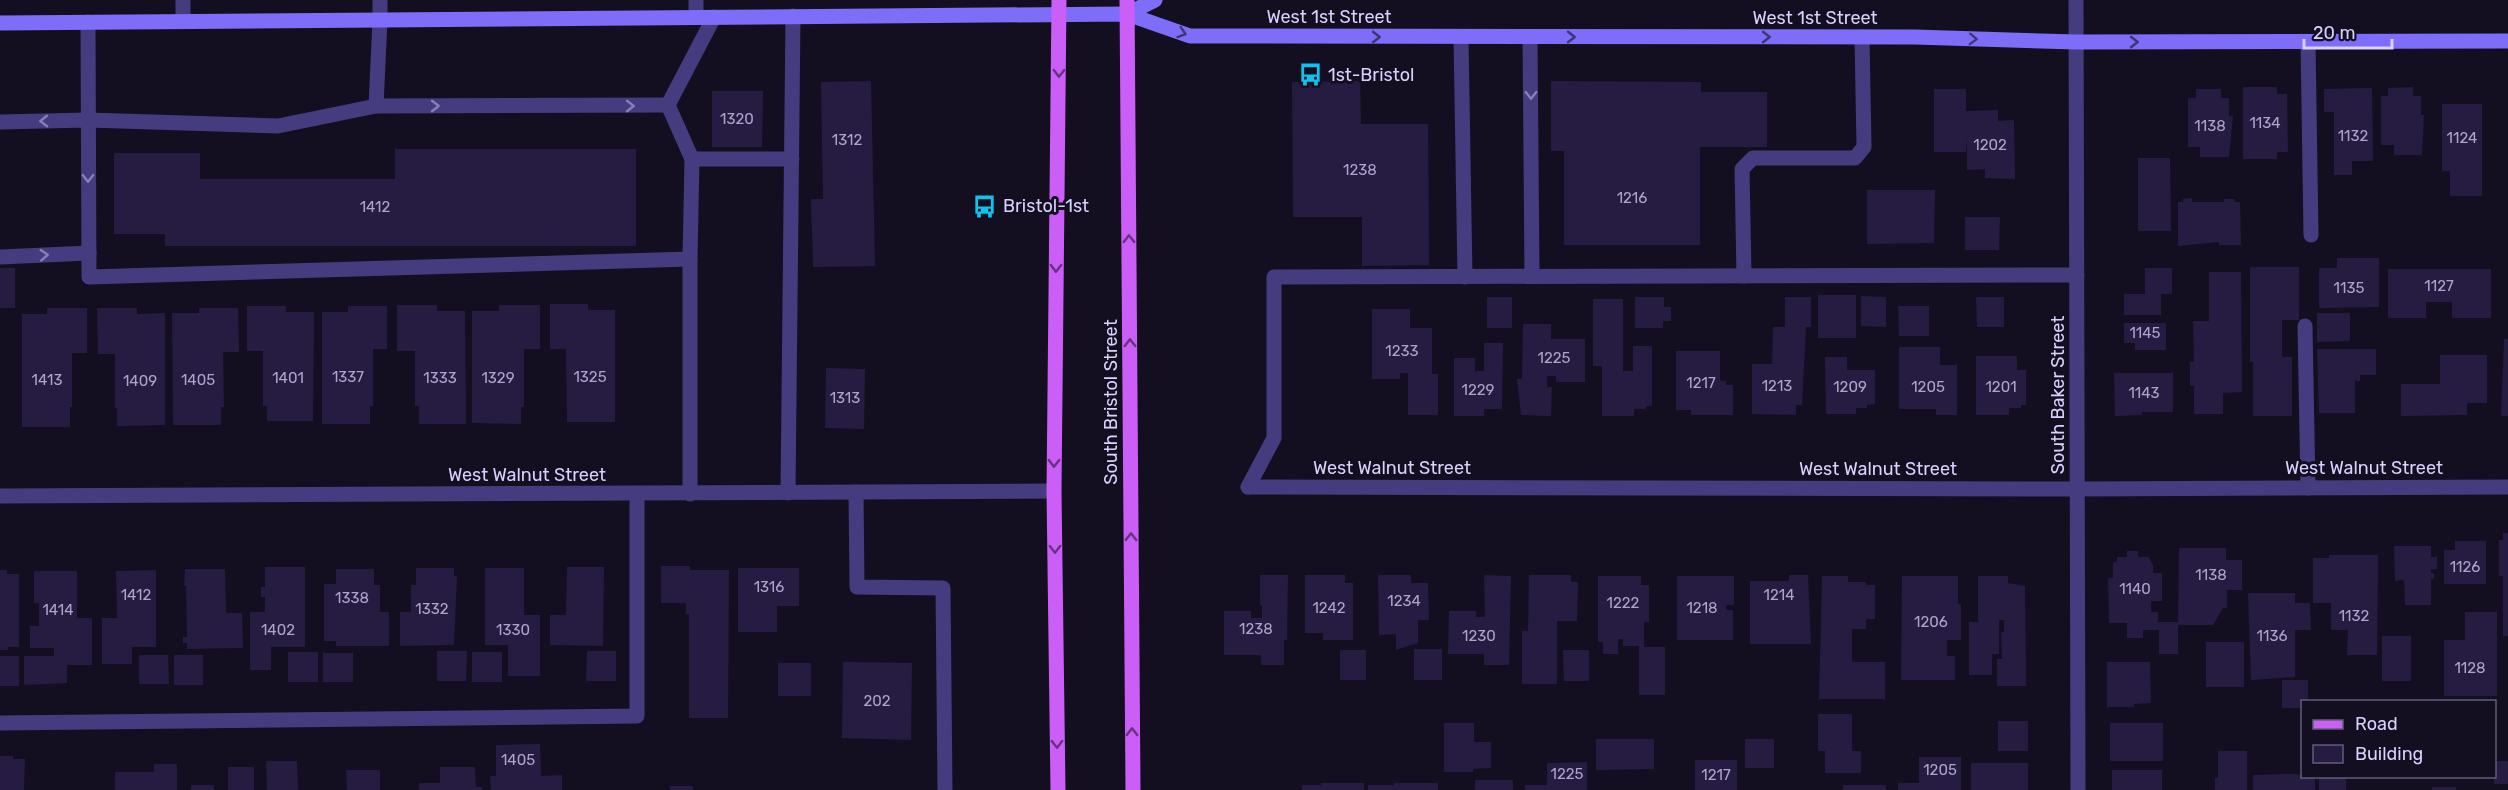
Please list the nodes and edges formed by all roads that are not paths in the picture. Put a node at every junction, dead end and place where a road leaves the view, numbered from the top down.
1 (183, 0) edge
2 (380, 0) edge
3 (696, 0) edge
4 (1155, 0) edge
5 (2076, 0) edge
6 (1059, 7) edge
7 (1127, 7) edge
8 (793, 16) junction
9 (696, 17) junction
10 (714, 17) junction
11 (380, 20) junction
12 (183, 21) junction
13 (88, 22) junction
14 (0, 23) edge
15 (1461, 37) junction
16 (1530, 37) junction
17 (1862, 37) junction
18 (2508, 41) edge
19 (2076, 42) junction
20 (2308, 42) junction
21 (668, 105) junction
22 (376, 106) junction
23 (88, 120) junction
24 (0, 122) edge
25 (692, 159) junction
26 (792, 159) junction
27 (2311, 235) dead end
28 (88, 253) junction
29 (0, 257) edge
30 (690, 259) junction
31 (2077, 275) junction
32 (1532, 276) junction
33 (1744, 276) junction
34 (1466, 277) junction
35 (2306, 326) dead end
36 (2508, 487) edge
37 (2308, 488) junction
38 (2078, 489) junction
39 (1054, 491) junction
40 (856, 492) junction
41 (638, 494) junction
42 (690, 494) junction
43 (788, 494) junction
44 (0, 496) edge
45 (0, 723) edge
46 (945, 790) edge
47 (1058, 790) edge
48 (1132, 790) edge
49 (2078, 790) edge

1 - 12 street
2 - 11 street
3 - 9 street
4 - 7 main road, West 1st Street
5 - 19 street, South Baker Street
6 - 7 main road, West 1st Street
6 - 8 main road, West 1st Street
6 -> 39 main road
7 -> 15 main road, West 1st Street
48 -> 7 main road, South Bristol Street
8 - 10 main road, West 1st Street
8 - 26 street
9 - 10 main road, West 1st Street
9 - 11 main road, West 1st Street
10 - 21 street
11 - 12 main road, West 1st Street
11 - 22 street
12 - 13 main road, West 1st Street
13 - 14 main road, West 1st Street
13 - 23 street
15 - 16 main road, West 1st Street
15 - 34 street
16 -> 17 main road, West 1st Street
16 -> 32 street
17 -> 19 main road, West 1st Street
17 - 33 street
18 - 20 main road, West 1st Street
19 -> 20 main road, West 1st Street
19 - 31 street, South Baker Street
20 - 27 street
22 -> 21 street
21 - 25 street
22 - 23 street
23 -> 24 street
23 -> 28 street
25 - 26 street
25 - 30 street
26 - 43 street
29 -> 28 street
28 - 30 street
30 - 42 street
31 - 33 street
31 - 38 street, South Baker Street
32 - 33 street
32 - 34 street
34 - 38 street, West Walnut Street
35 - 37 street
36 - 37 street, West Walnut Street
37 - 38 street, West Walnut Street
38 - 49 street, South Baker Street
39 - 40 street, West Walnut Street
39 -> 47 main road
40 - 43 street, West Walnut Street
40 - 46 street
41 - 42 street, West Walnut Street
41 - 44 street, West Walnut Street
41 - 45 street
42 - 43 street, West Walnut Street

